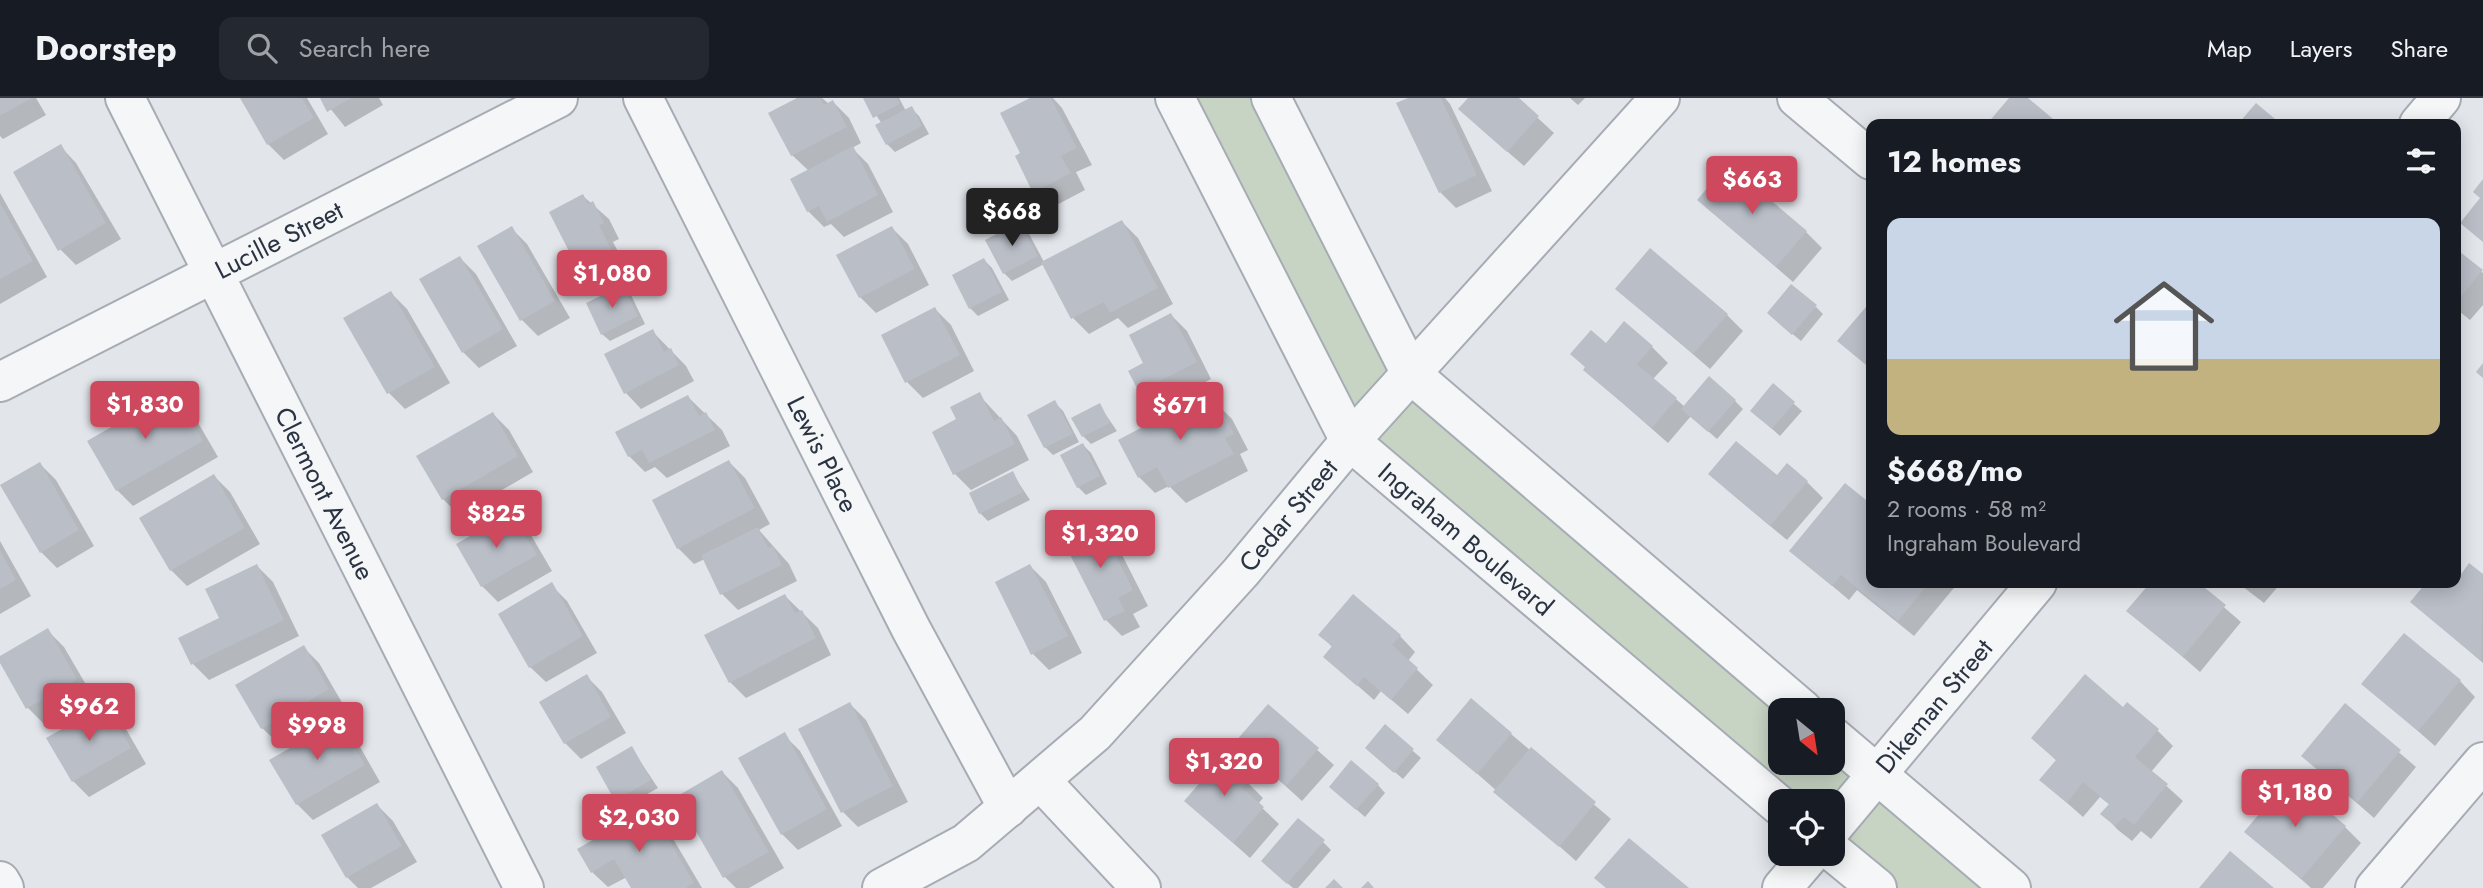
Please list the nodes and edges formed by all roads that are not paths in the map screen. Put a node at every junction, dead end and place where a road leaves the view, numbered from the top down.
1 (125, 98) edge
2 (558, 98) edge
3 (643, 98) edge
4 (1175, 98) edge
5 (1271, 98) edge
6 (1660, 98) edge
7 (1797, 98) edge
8 (2441, 98) edge
9 (2423, 119) edge
10 (1866, 156) edge
11 (213, 274) junction
12 (1411, 374) junction
13 (0, 382) edge
14 (1350, 441) junction
15 (2033, 588) edge
16 (1788, 698) edge
17 (1845, 747) edge
18 (2483, 762) edge
19 (1877, 775) junction
20 (1041, 781) junction
21 (1768, 796) edge
22 (1008, 808) junction
23 (1845, 813) edge
24 (1845, 862) edge
25 (1801, 866) edge
26 (0, 881) edge
27 (4, 888) edge
28 (524, 888) edge
29 (882, 888) edge
30 (1141, 888) edge
31 (1782, 888) edge
32 (1877, 888) edge
33 (2011, 888) edge
34 (2375, 888) edge

1 - 11 street, Clermont Avenue
2 - 11 street, Lucille Street
3 - 22 street, Lewis Place
4 - 14 street, Ingraham Boulevard
5 - 12 street
6 - 12 street, Cedar Street
7 - 10 street
8 - 9 street
11 - 13 street, Lucille Street
11 - 28 street, Clermont Avenue
12 - 14 street, Cedar Street
12 - 16 street
14 - 20 street, Cedar Street
14 - 21 street, Ingraham Boulevard
15 - 19 street, Dikeman Street
17 - 19 street
18 - 34 street
19 - 23 street, Dikeman Street
19 - 33 street
20 - 22 street, Cedar Street
20 - 30 street
22 - 29 street, Cedar Street
24 - 32 street
25 - 31 street
26 - 27 street

